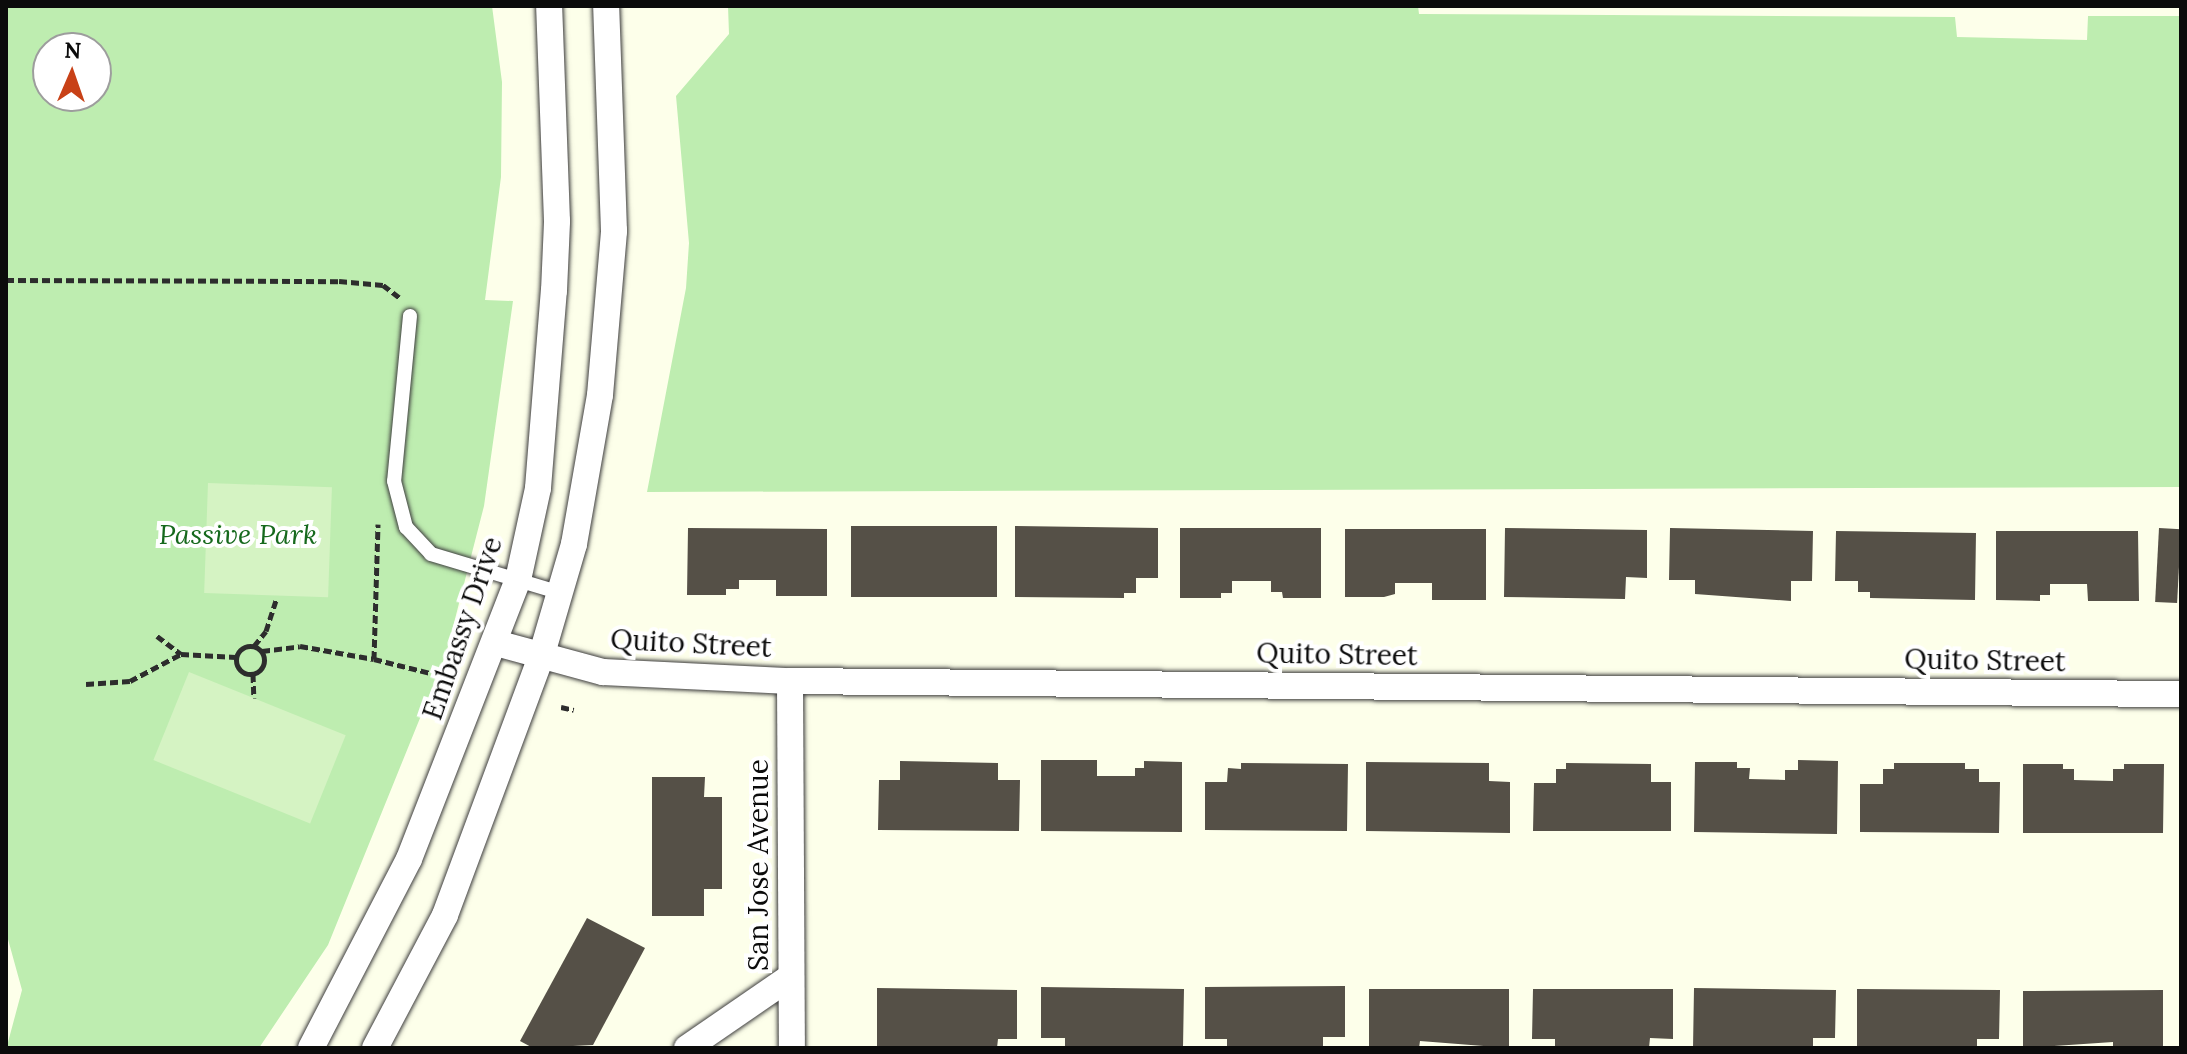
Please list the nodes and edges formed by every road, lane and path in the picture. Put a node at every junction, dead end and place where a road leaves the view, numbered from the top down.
1 (549, 6) edge
2 (606, 6) edge
3 (6, 280) edge
4 (410, 316) joint
5 (394, 481) junction
6 (518, 580) junction
7 (561, 593) junction
8 (277, 598) dead end
9 (157, 636) dead end
10 (496, 643) junction
11 (254, 646) junction
12 (262, 651) junction
13 (181, 654) junction
14 (236, 657) junction
15 (541, 657) junction
16 (374, 659) junction
17 (253, 674) junction
18 (442, 676) dead end
19 (790, 681) junction
20 (86, 684) dead end
21 (2181, 694) edge
22 (254, 698) dead end
23 (561, 707) dead end
24 (574, 710) dead end
25 (789, 978) junction
26 (311, 1048) edge
27 (375, 1048) edge
28 (687, 1048) edge
29 (792, 1048) edge

1 - 6 street, Embassy Drive
2 - 7 street
3 - 4 path
4 - 5 lane
5 - 6 lane
5 - 16 path
6 - 7 lane
6 - 10 street, Embassy Drive
7 - 15 street
8 - 11 path
9 - 13 path
10 - 15 street, Quito Street
10 - 26 street, Embassy Drive
11 - 12 path
11 - 14 path
12 - 16 path
12 - 17 path
13 - 14 path
13 - 20 path
14 - 17 path
15 - 19 street, Quito Street
15 - 27 street
16 - 18 path
17 - 22 path
19 - 21 street, Quito Street
19 - 25 street, San Jose Avenue
23 - 24 path
25 - 28 street
25 - 29 street, San Jose Avenue

